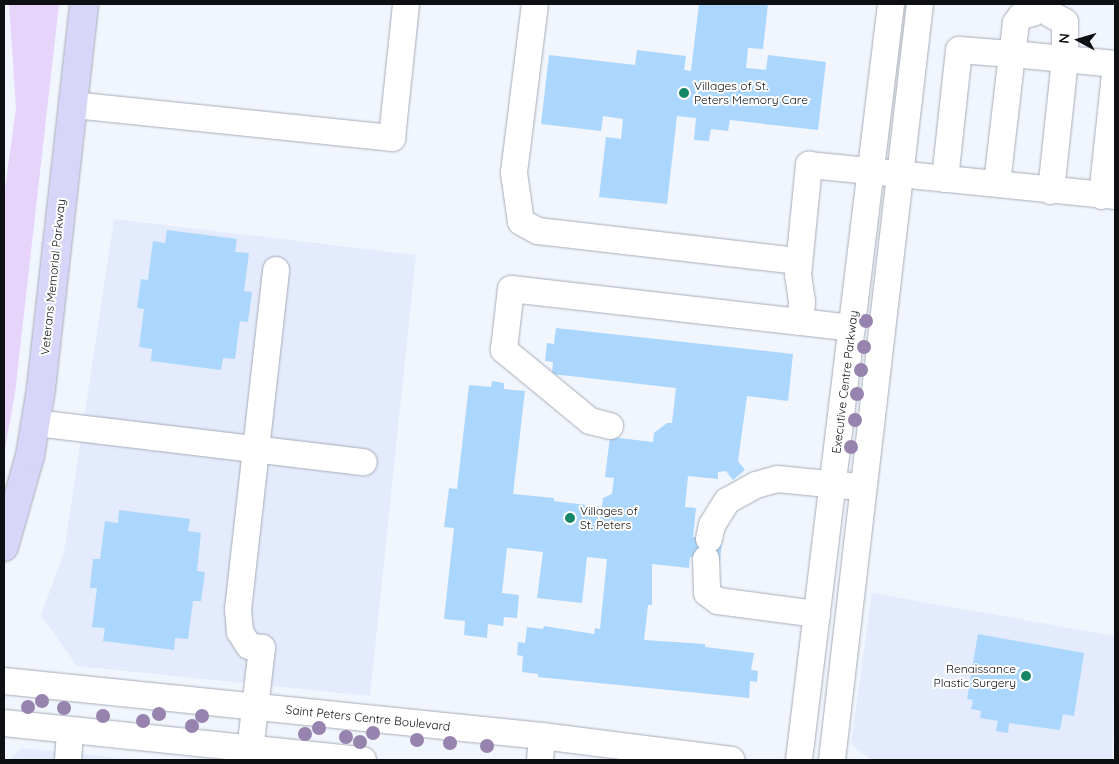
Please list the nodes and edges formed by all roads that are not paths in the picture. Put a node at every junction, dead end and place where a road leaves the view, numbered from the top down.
1 (84, 4) edge
2 (406, 4) edge
3 (535, 4) edge
4 (891, 4) edge
5 (920, 4) edge
6 (1012, 54) junction
7 (1065, 59) junction
8 (1115, 64) edge
9 (1115, 75) edge
10 (73, 105) junction
11 (870, 172) junction
12 (899, 174) junction
13 (945, 179) junction
14 (997, 183) junction
15 (1051, 191) junction
16 (1109, 196) edge
17 (798, 261) junction
18 (276, 270) dead end
19 (800, 322) junction
20 (852, 328) junction
21 (35, 423) junction
22 (610, 426) dead end
23 (256, 450) junction
24 (364, 462) dead end
25 (833, 484) junction
26 (863, 487) junction
27 (4, 547) edge
28 (817, 614) junction
29 (4, 681) edge
30 (255, 706) junction
31 (4, 723) edge
32 (70, 730) junction
33 (541, 748) edge
34 (250, 755) edge
35 (68, 760) edge
36 (363, 760) edge
37 (731, 760) edge
38 (799, 760) edge
39 (832, 760) edge

1 - 10 main road, Veterans Memorial Parkway
2 - 10 street
3 - 17 street
4 - 11 street, Executive Centre Parkway
5 - 12 street
6 - 7 street
6 - 7 street
6 - 13 street
6 - 14 street
7 - 8 street
7 - 15 street
9 - 16 street
10 - 21 main road, Veterans Memorial Parkway
11 - 12 street
11 - 17 street
11 - 20 street, Executive Centre Parkway
12 - 13 street
12 - 26 street
13 - 14 street
14 - 15 street
15 - 16 street
17 - 19 street
18 - 23 street
19 - 20 street
19 - 22 street
20 - 25 street, Executive Centre Parkway
21 - 23 street
21 - 27 main road, Veterans Memorial Parkway
23 - 24 street
23 - 30 street
25 - 26 street
25 - 28 street, Executive Centre Parkway
25 - 28 street
26 - 39 street
28 - 38 street, Executive Centre Parkway
29 - 30 street, Saint Peters Centre Boulevard
30 - 33 street, Saint Peters Centre Boulevard
30 - 34 street
31 - 32 street
32 - 34 street
32 - 35 street
33 - 37 street, Saint Peters Centre Boulevard
34 - 36 street

